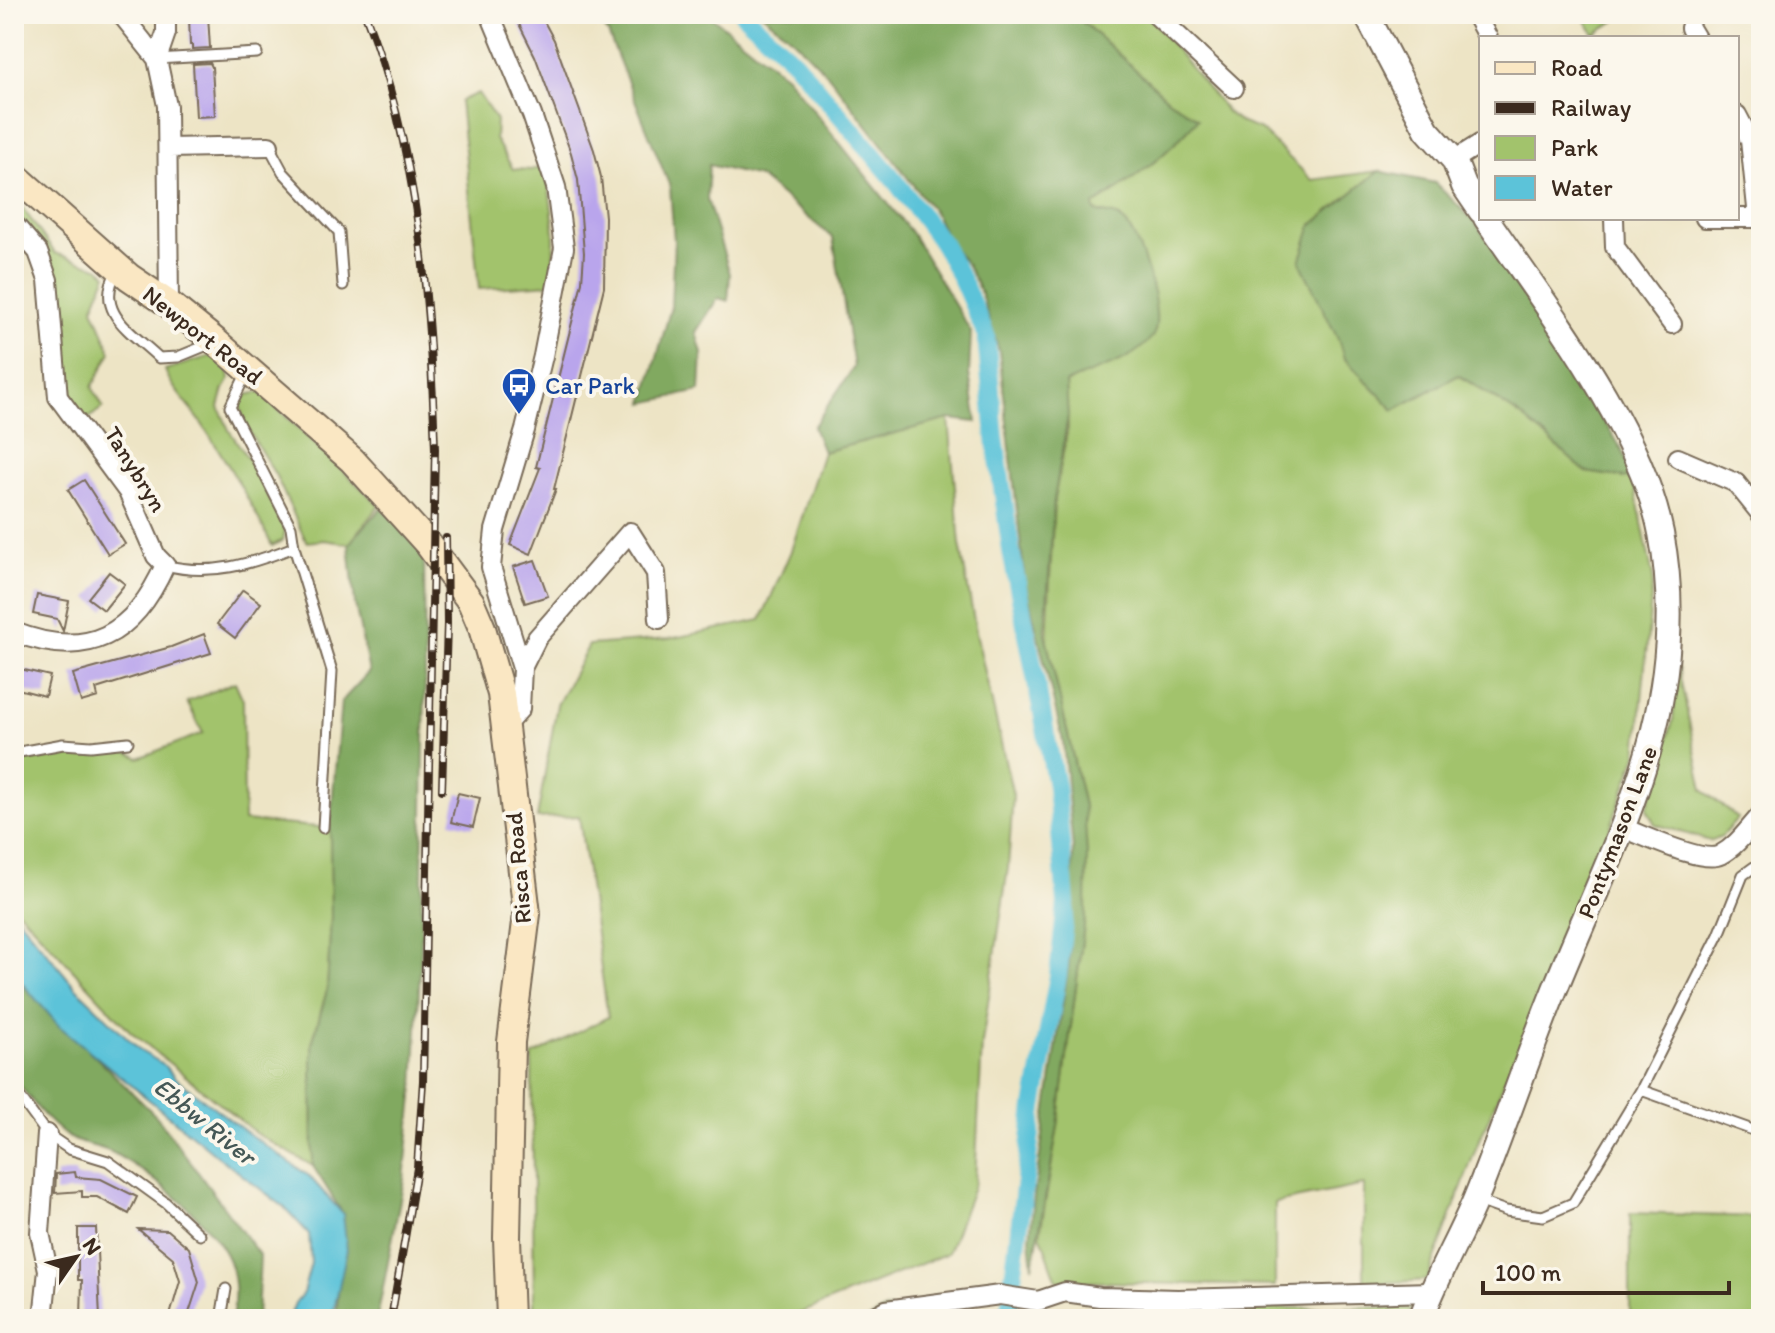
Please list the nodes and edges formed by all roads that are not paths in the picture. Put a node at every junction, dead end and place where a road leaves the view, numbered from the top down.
1 (121, 14) edge
2 (166, 14) edge
3 (490, 14) edge
4 (1155, 14) edge
5 (1366, 14) edge
6 (1475, 14) edge
7 (1487, 36) edge
8 (257, 53) dead end
9 (157, 59) junction
10 (1234, 88) dead end
11 (1739, 119) edge
12 (1479, 144) edge
13 (269, 146) joint
14 (169, 148) junction
15 (1454, 160) junction
16 (14, 175) edge
17 (1479, 208) edge
18 (1739, 218) edge
19 (1760, 218) edge
20 (1487, 220) edge
21 (1614, 220) edge
22 (14, 224) edge
23 (119, 268) junction
24 (343, 285) dead end
25 (169, 304) junction
26 (1672, 324) dead end
27 (216, 342) junction
28 (248, 369) junction
29 (1678, 458) dead end
30 (1697, 467) junction
31 (1688, 484) dead end
32 (389, 499) joint
33 (1761, 514) edge
34 (294, 547) junction
35 (165, 565) junction
36 (659, 619) dead end
37 (14, 632) edge
38 (522, 668) junction
39 (504, 727) junction
40 (128, 742) dead end
41 (14, 753) edge
42 (1761, 815) edge
43 (323, 828) dead end
44 (1623, 828) junction
45 (1761, 868) edge
46 (14, 1089) edge
47 (1641, 1090) junction
48 (1761, 1133) edge
49 (47, 1134) junction
50 (1475, 1200) junction
51 (200, 1235) dead end
52 (226, 1289) dead end
53 (1431, 1292) junction
54 (43, 1319) edge
55 (221, 1319) edge
56 (510, 1319) edge
57 (870, 1319) edge
58 (1421, 1319) edge

1 - 9 street
2 - 9 street
3 - 38 street
4 - 10 street
5 - 15 street
6 - 7 street
8 - 9 lane
9 - 14 street
11 - 19 street
12 - 15 street
13 - 14 street
13 - 24 lane
14 - 25 street
15 - 17 street
16 - 23 main road, Newport Road
18 - 19 street
20 - 44 street, Pontymason Lane
21 - 26 street
22 - 35 street, Tanybryn
23 - 25 main road, Newport Road
23 - 27 lane
25 - 27 main road, Newport Road
27 - 28 main road, Newport Road
28 - 32 main road, Newport Road
28 - 34 lane
29 - 30 street
30 - 31 street
30 - 33 street
32 - 39 main road, Risca Road
34 - 35 lane
34 - 43 lane
35 - 37 street
36 - 38 street
38 - 39 street
39 - 56 main road, Risca Road
40 - 41 lane
42 - 44 street
44 - 50 street, Pontymason Lane
45 - 47 lane
46 - 49 lane
47 - 48 lane
47 - 50 lane
49 - 51 lane
49 - 54 street
50 - 53 street, Pontymason Lane
52 - 55 lane
53 - 57 street
53 - 58 street, Pontymason Lane

